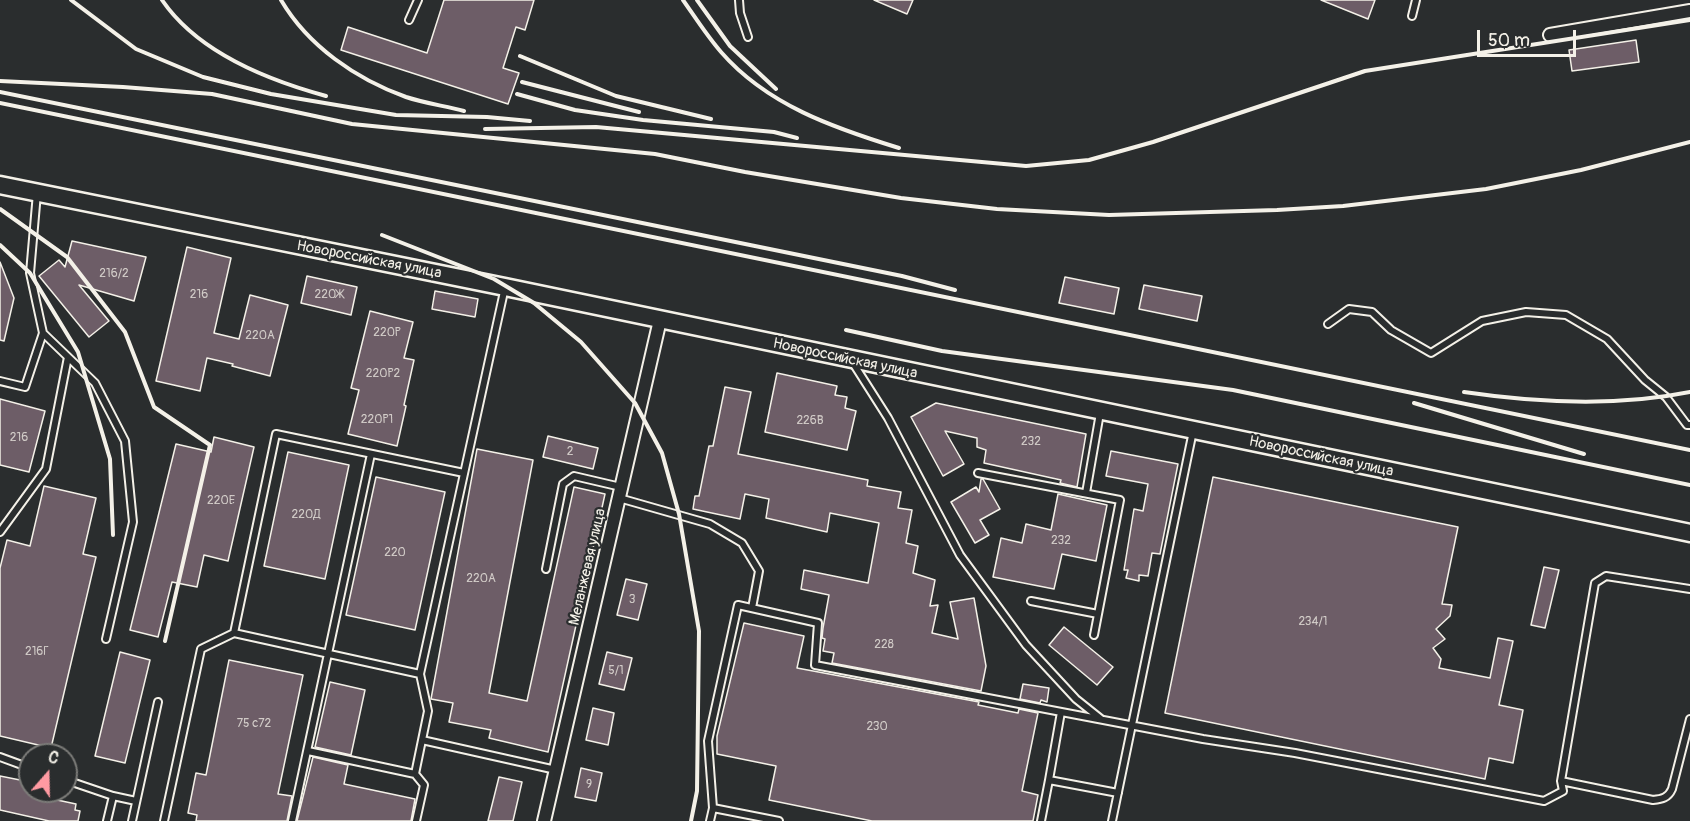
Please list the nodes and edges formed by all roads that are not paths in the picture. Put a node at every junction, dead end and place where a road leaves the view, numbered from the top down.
1 (418, 0) edge
2 (739, 0) edge
3 (1416, 0) edge
4 (1690, 11) edge
5 (1412, 16) dead end
6 (409, 20) dead end
7 (1550, 35) dead end
8 (748, 37) dead end
9 (0, 185) edge
10 (37, 193) junction
11 (506, 287) junction
12 (660, 320) junction
13 (1328, 324) dead end
14 (44, 333) junction
15 (68, 357) junction
16 (851, 360) junction
17 (0, 381) edge
18 (1100, 412) junction
19 (1690, 425) edge
20 (1193, 431) junction
21 (371, 454) junction
22 (464, 473) junction
23 (978, 473) dead end
24 (620, 493) junction
25 (1086, 493) junction
26 (0, 532) edge
27 (1686, 535) edge
28 (546, 569) dead end
29 (1690, 589) edge
30 (1031, 601) dead end
31 (752, 608) junction
32 (1098, 614) junction
33 (234, 633) junction
34 (1094, 635) dead end
35 (106, 639) dead end
36 (328, 654) junction
37 (420, 674) junction
38 (158, 702) dead end
39 (1061, 712) junction
40 (1690, 719) edge
41 (1101, 720) junction
42 (1132, 725) junction
43 (422, 740) junction
44 (308, 752) junction
45 (0, 758) edge
46 (18, 764) edge
47 (556, 770) junction
48 (416, 774) junction
49 (1049, 780) junction
50 (1561, 781) junction
51 (78, 784) edge
52 (1118, 793) junction
53 (113, 796) junction
54 (136, 801) junction
55 (713, 808) junction
56 (107, 821) edge
57 (132, 821) edge
58 (164, 821) edge
59 (292, 821) edge
60 (416, 821) edge
61 (544, 821) edge
62 (710, 821) edge
63 (780, 821) edge
64 (1041, 821) edge
65 (1112, 821) edge

1 - 6 lane
2 - 8 lane
3 - 5 lane
4 - 7 street
9 - 10 main road, Новороссийская улица
10 - 11 main road, Новороссийская улица
10 - 14 lane
11 - 12 main road, Новороссийская улица
11 - 22 lane
12 - 16 main road, Новороссийская улица
12 - 24 street, Меланжевая улица
13 - 19 lane
14 - 15 lane
14 - 17 lane
15 - 26 lane
15 - 35 lane
16 - 18 main road, Новороссийская улица
16 - 41 lane
18 - 20 main road, Новороссийская улица
18 - 25 lane
20 - 27 main road, Новороссийская улица
20 - 42 lane
21 - 22 lane
21 - 33 lane
21 - 36 lane
22 - 37 lane
23 - 25 lane
24 - 28 lane
24 - 31 lane
24 - 47 street, Меланжевая улица
25 - 32 lane
29 - 50 lane
30 - 32 lane
31 - 39 lane
31 - 55 lane
32 - 34 lane
33 - 36 lane
33 - 58 lane
36 - 37 lane
36 - 44 lane
37 - 43 lane
38 - 54 lane
39 - 41 lane
39 - 49 lane
40 - 50 lane
41 - 42 lane
42 - 50 lane
42 - 52 lane
43 - 47 lane
43 - 48 lane
44 - 48 lane
44 - 59 lane
45 - 46 lane
47 - 61 street, Меланжевая улица
48 - 60 lane
49 - 52 lane
49 - 64 lane
51 - 53 lane
52 - 65 lane
53 - 54 lane
53 - 56 lane
54 - 57 lane
55 - 62 lane
55 - 63 lane

